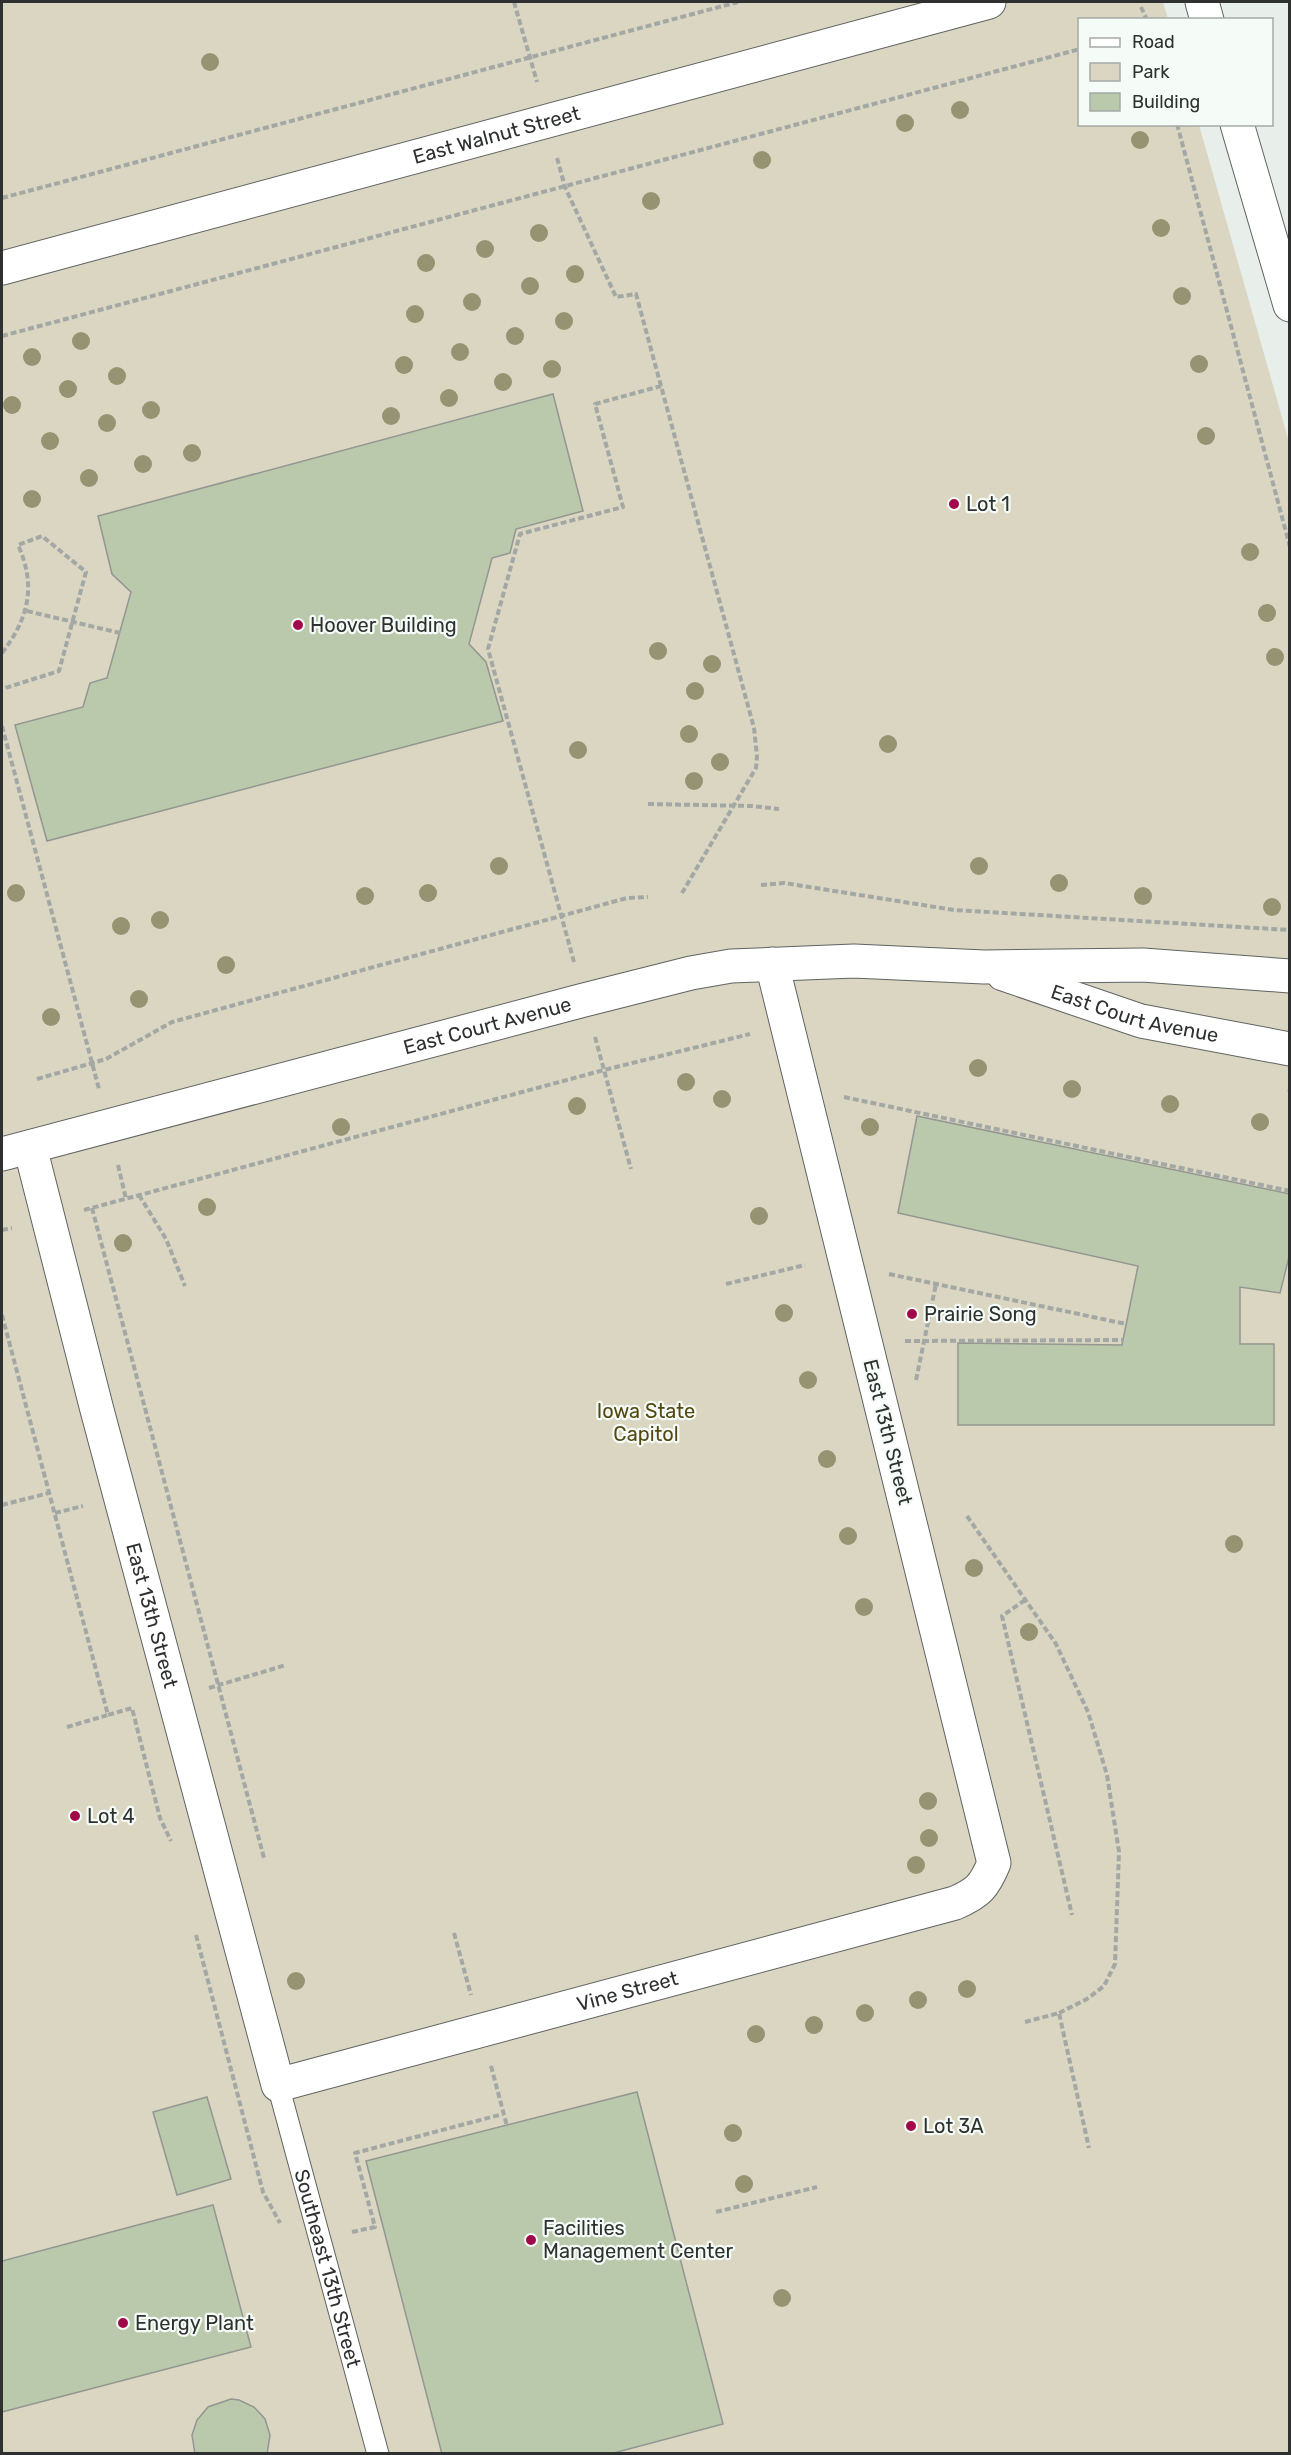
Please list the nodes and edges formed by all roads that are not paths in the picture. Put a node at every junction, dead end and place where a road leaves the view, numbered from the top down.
1 (989, 2) edge
2 (1202, 2) edge
3 (1206, 18) edge
4 (1238, 126) edge
5 (2, 268) edge
6 (1290, 304) edge
7 (772, 964) junction
8 (984, 968) junction
9 (1290, 976) edge
10 (1290, 1049) edge
11 (16, 1150) edge
12 (975, 1894) joint
13 (278, 2085) junction
14 (378, 2454) edge

1 - 5 street, East Walnut Street
2 - 3 street
4 - 6 street
7 - 8 street, East Court Avenue
7 - 11 street, East Court Avenue
7 - 12 street, East 13th Street
8 - 9 street, East Court Avenue
8 - 10 street, East Court Avenue
11 - 13 street, East 13th Street
12 - 13 street, Vine Street
13 - 14 lane, Southeast 13th Street

